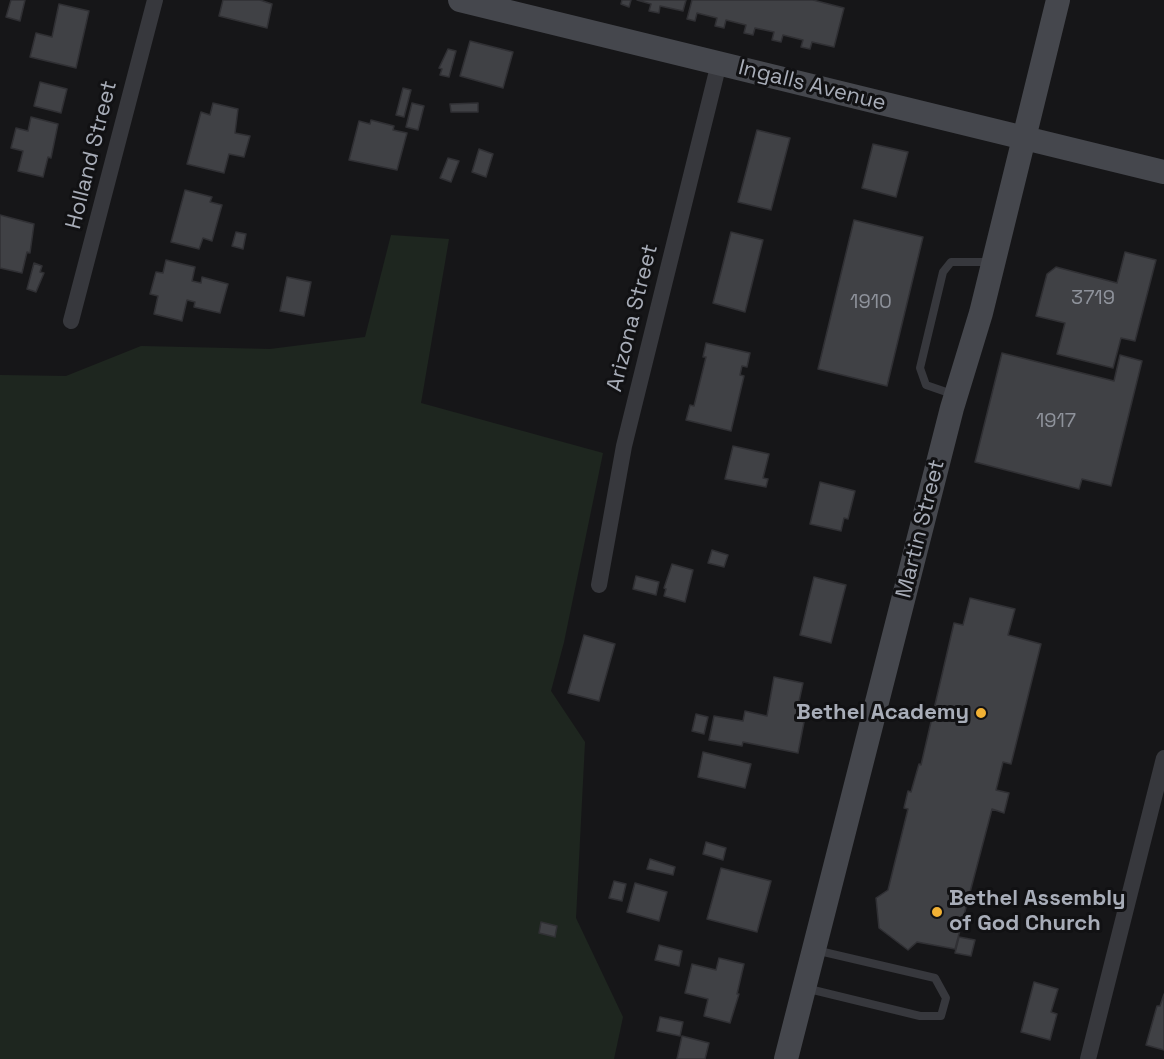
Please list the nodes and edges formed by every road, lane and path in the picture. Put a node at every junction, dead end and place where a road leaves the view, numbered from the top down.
1 (155, 0) edge
2 (460, 0) edge
3 (1058, 0) edge
4 (719, 63) junction
5 (1025, 138) junction
6 (1164, 172) edge
7 (994, 262) junction
8 (71, 321) dead end
9 (956, 396) junction
10 (599, 585) dead end
11 (1164, 758) edge
12 (814, 950) junction
13 (804, 988) junction
14 (786, 1059) edge
15 (1088, 1059) edge

1 - 8 street, Holland Street
2 - 4 street, Ingalls Avenue
3 - 5 street, Martin Street
4 - 5 street, Ingalls Avenue
4 - 10 street, Arizona Street
5 - 6 street, Ingalls Avenue
5 - 7 street, Martin Street
7 - 9 street, Martin Street
7 - 9 lane
9 - 12 street, Martin Street
11 - 15 street
12 - 13 street, Martin Street
12 - 13 lane
13 - 14 street, Martin Street

